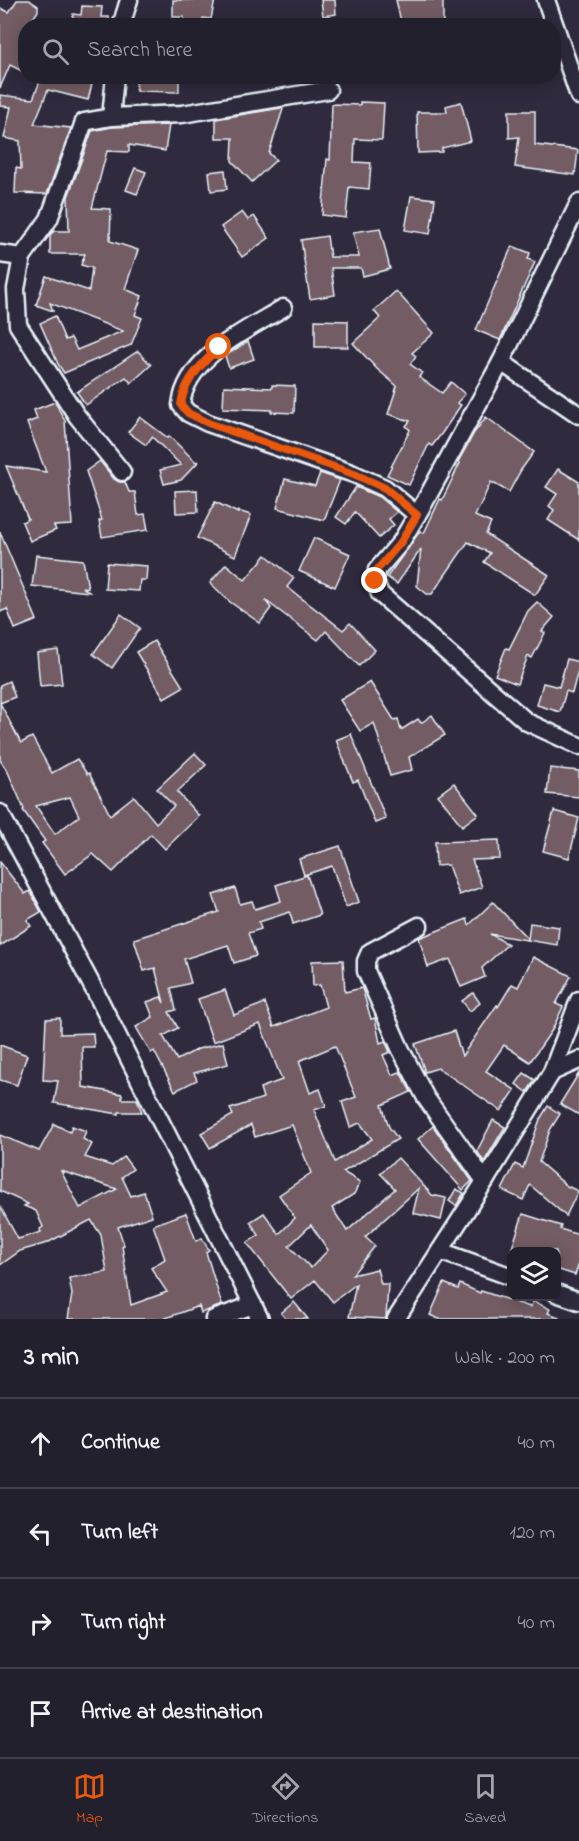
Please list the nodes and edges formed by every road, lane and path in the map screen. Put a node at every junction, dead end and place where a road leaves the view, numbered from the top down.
1 (129, 0) edge
2 (546, 0) edge
3 (123, 18) edge
4 (552, 18) edge
5 (561, 44) edge
6 (114, 84) edge
7 (328, 90) dead end
8 (579, 96) edge
9 (111, 117) junction
10 (579, 204) edge
11 (0, 254) edge
12 (22, 256) junction
13 (283, 308) dead end
14 (501, 362) junction
15 (579, 415) edge
16 (122, 472) dead end
17 (417, 515) junction
18 (579, 746) edge
19 (0, 813) edge
20 (419, 926) dead end
21 (579, 1000) edge
22 (579, 1060) edge
23 (552, 1072) junction
24 (485, 1181) junction
25 (440, 1251) junction
26 (507, 1274) edge
27 (561, 1295) edge
28 (579, 1301) edge
29 (257, 1312) edge
30 (214, 1319) edge
31 (396, 1319) edge

1 - 3 street
2 - 4 street
5 - 8 street
6 - 9 street
7 - 9 street
9 - 12 street
10 - 14 street
11 - 12 street
12 - 16 street
13 - 17 street
14 - 15 street
14 - 17 street
17 - 18 street
19 - 29 street
20 - 24 street
21 - 23 street
22 - 23 street
23 - 24 street
24 - 25 street
25 - 26 street
25 - 31 street
27 - 28 street
29 - 30 street

